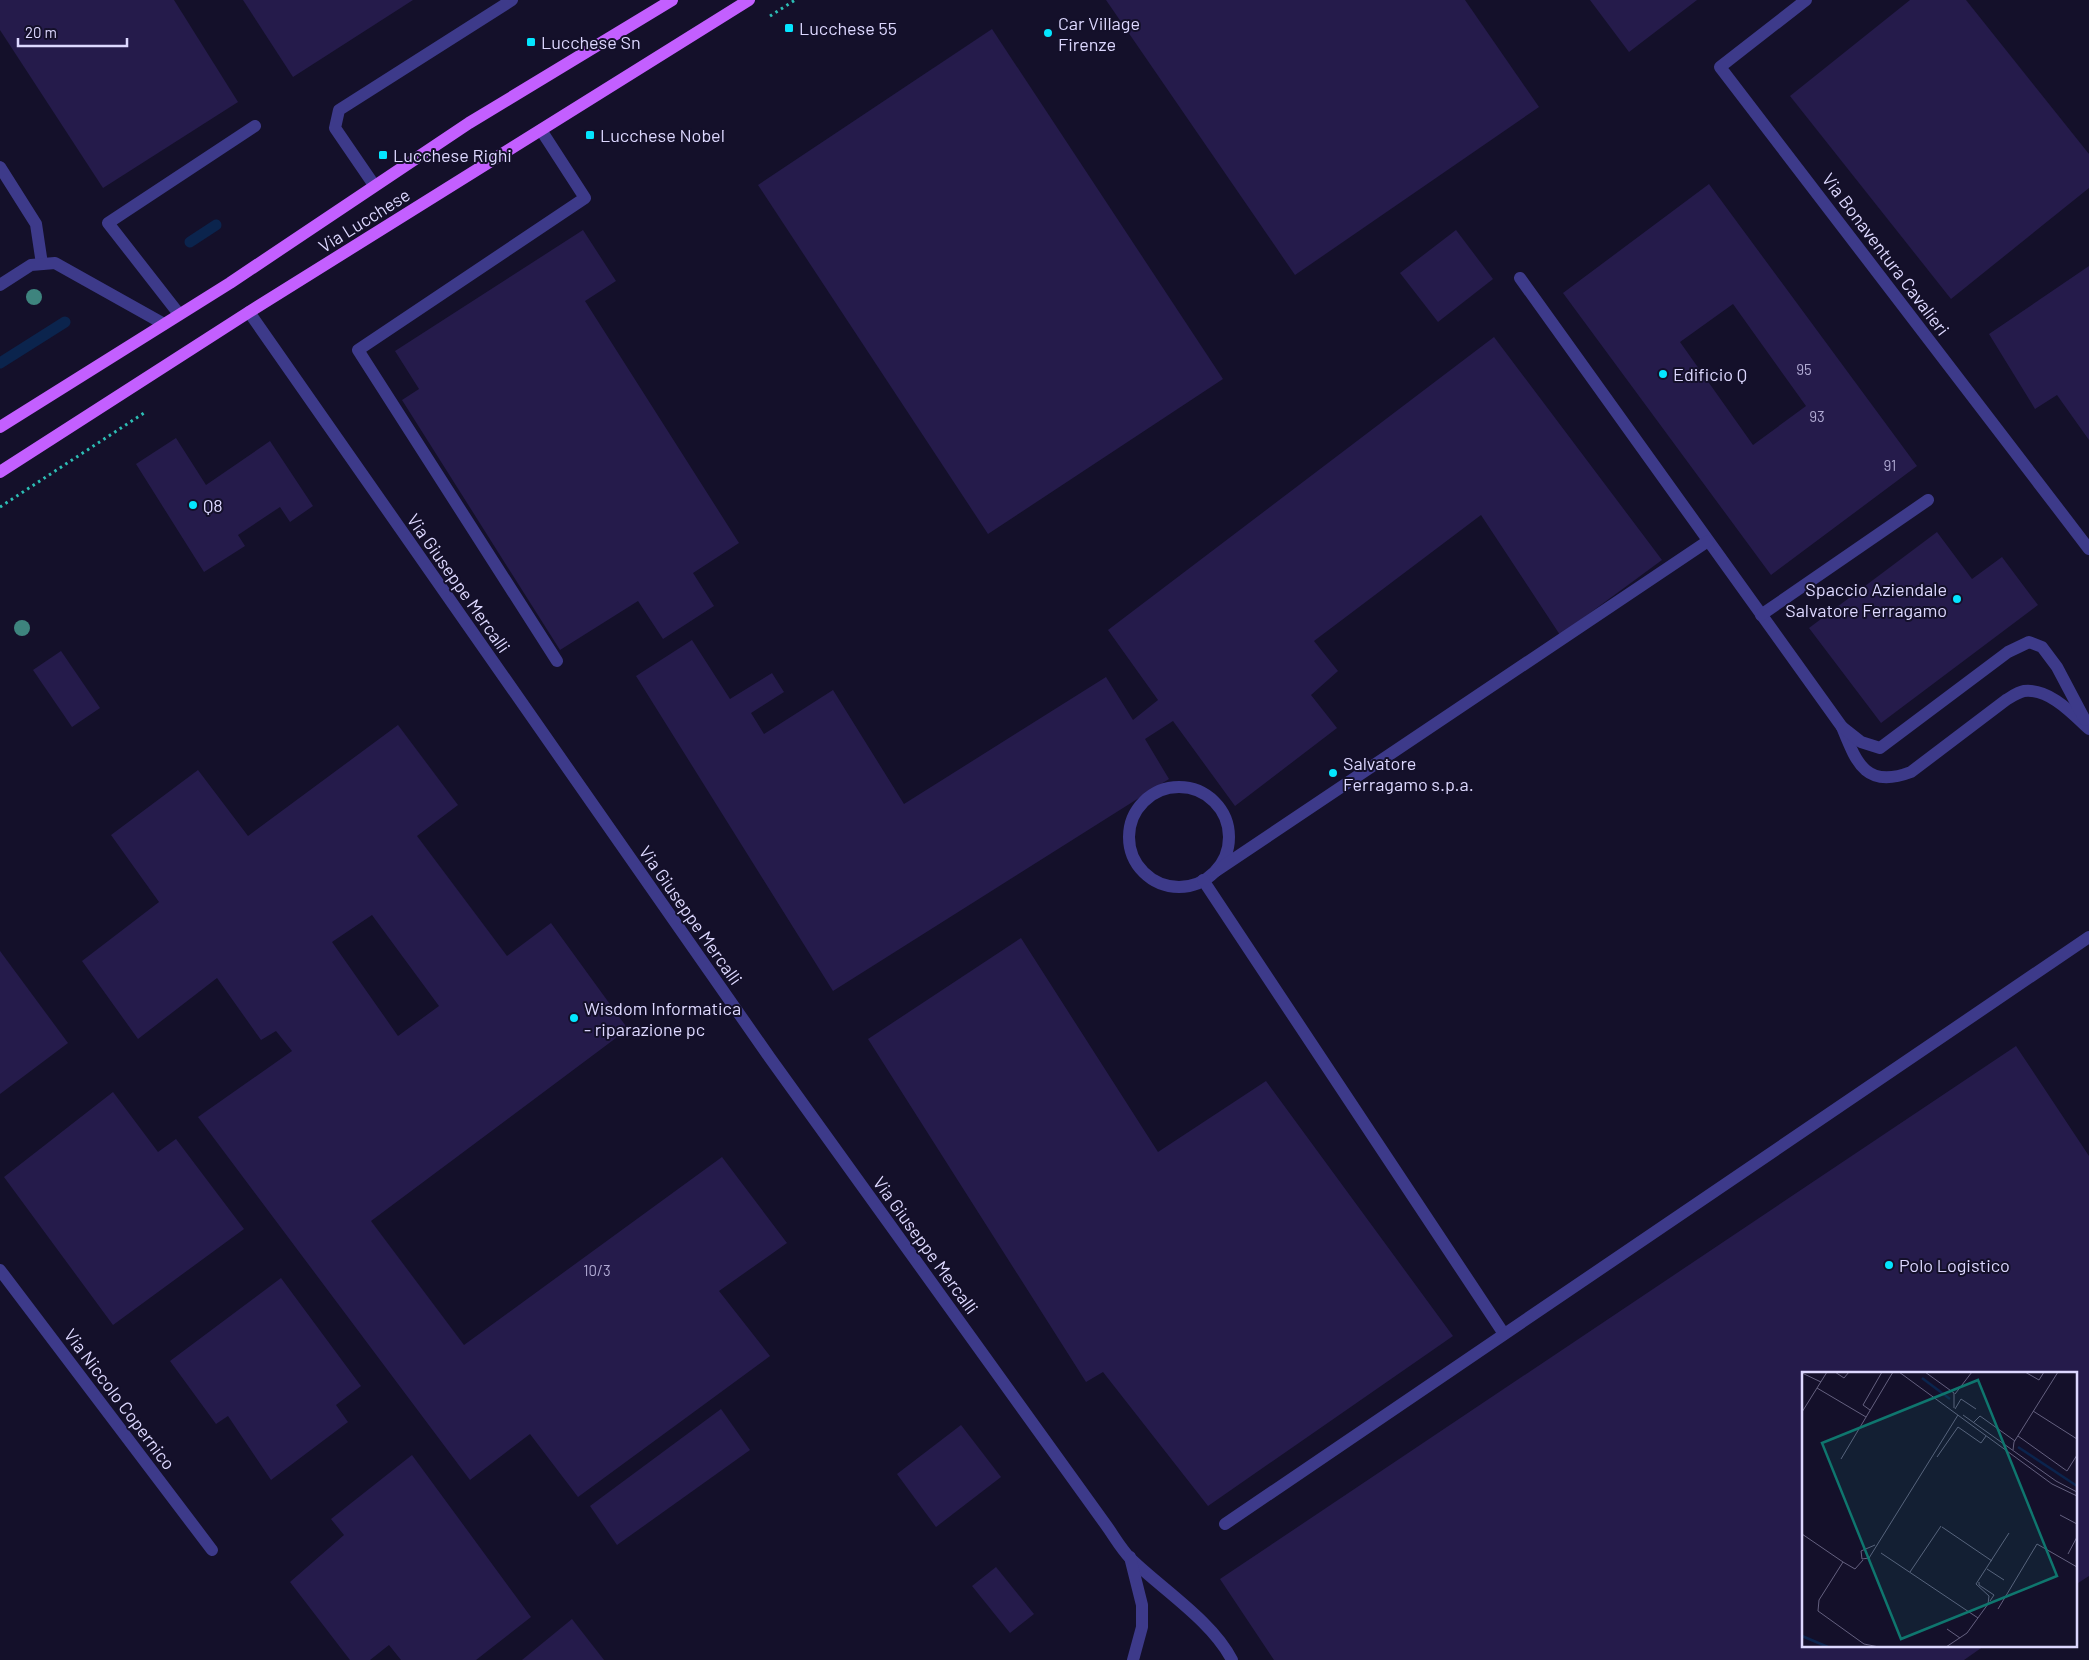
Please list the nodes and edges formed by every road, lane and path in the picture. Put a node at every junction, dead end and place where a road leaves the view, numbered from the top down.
1 (512, 0) edge
2 (672, 0) edge
3 (749, 0) edge
4 (1806, 0) edge
5 (255, 126) dead end
6 (541, 130) junction
7 (0, 167) edge
8 (374, 185) junction
9 (42, 264) junction
10 (1520, 278) dead end
11 (0, 285) edge
12 (249, 312) junction
13 (178, 314) junction
14 (164, 324) junction
15 (0, 427) edge
16 (0, 472) edge
17 (1928, 500) dead end
18 (1708, 541) junction
19 (2089, 549) edge
20 (1762, 615) junction
21 (557, 661) dead end
22 (1842, 727) junction
23 (2089, 727) edge
24 (1216, 870) junction
25 (1204, 880) junction
26 (2089, 937) edge
27 (0, 1270) edge
28 (1504, 1334) junction
29 (1225, 1524) dead end
30 (212, 1550) dead end
31 (1130, 1557) junction
32 (1133, 1660) edge
33 (1232, 1660) edge

1 - 8 street
2 - 8 main road, Via Lucchese
3 - 6 main road, Via Lucchese
4 - 19 street, Via Bonaventura Cavalieri
5 - 13 street
6 - 12 main road, Via Lucchese
6 - 21 street
7 - 9 street
8 - 13 main road, Via Lucchese
9 - 11 street
9 - 14 street
10 - 18 street
12 - 16 main road, Via Lucchese
12 - 31 street, Via Giuseppe Mercalli
13 - 14 main road, Via Lucchese
14 - 15 main road, Via Lucchese
17 - 20 street
18 - 20 street
18 - 24 street
20 - 22 street
22 - 23 street
22 - 23 street
24 - 25 street
24 - 25 street
25 - 28 street
26 - 28 street
27 - 30 street, Via Niccolo Copernico
28 - 29 street
31 - 32 street
31 - 33 street

